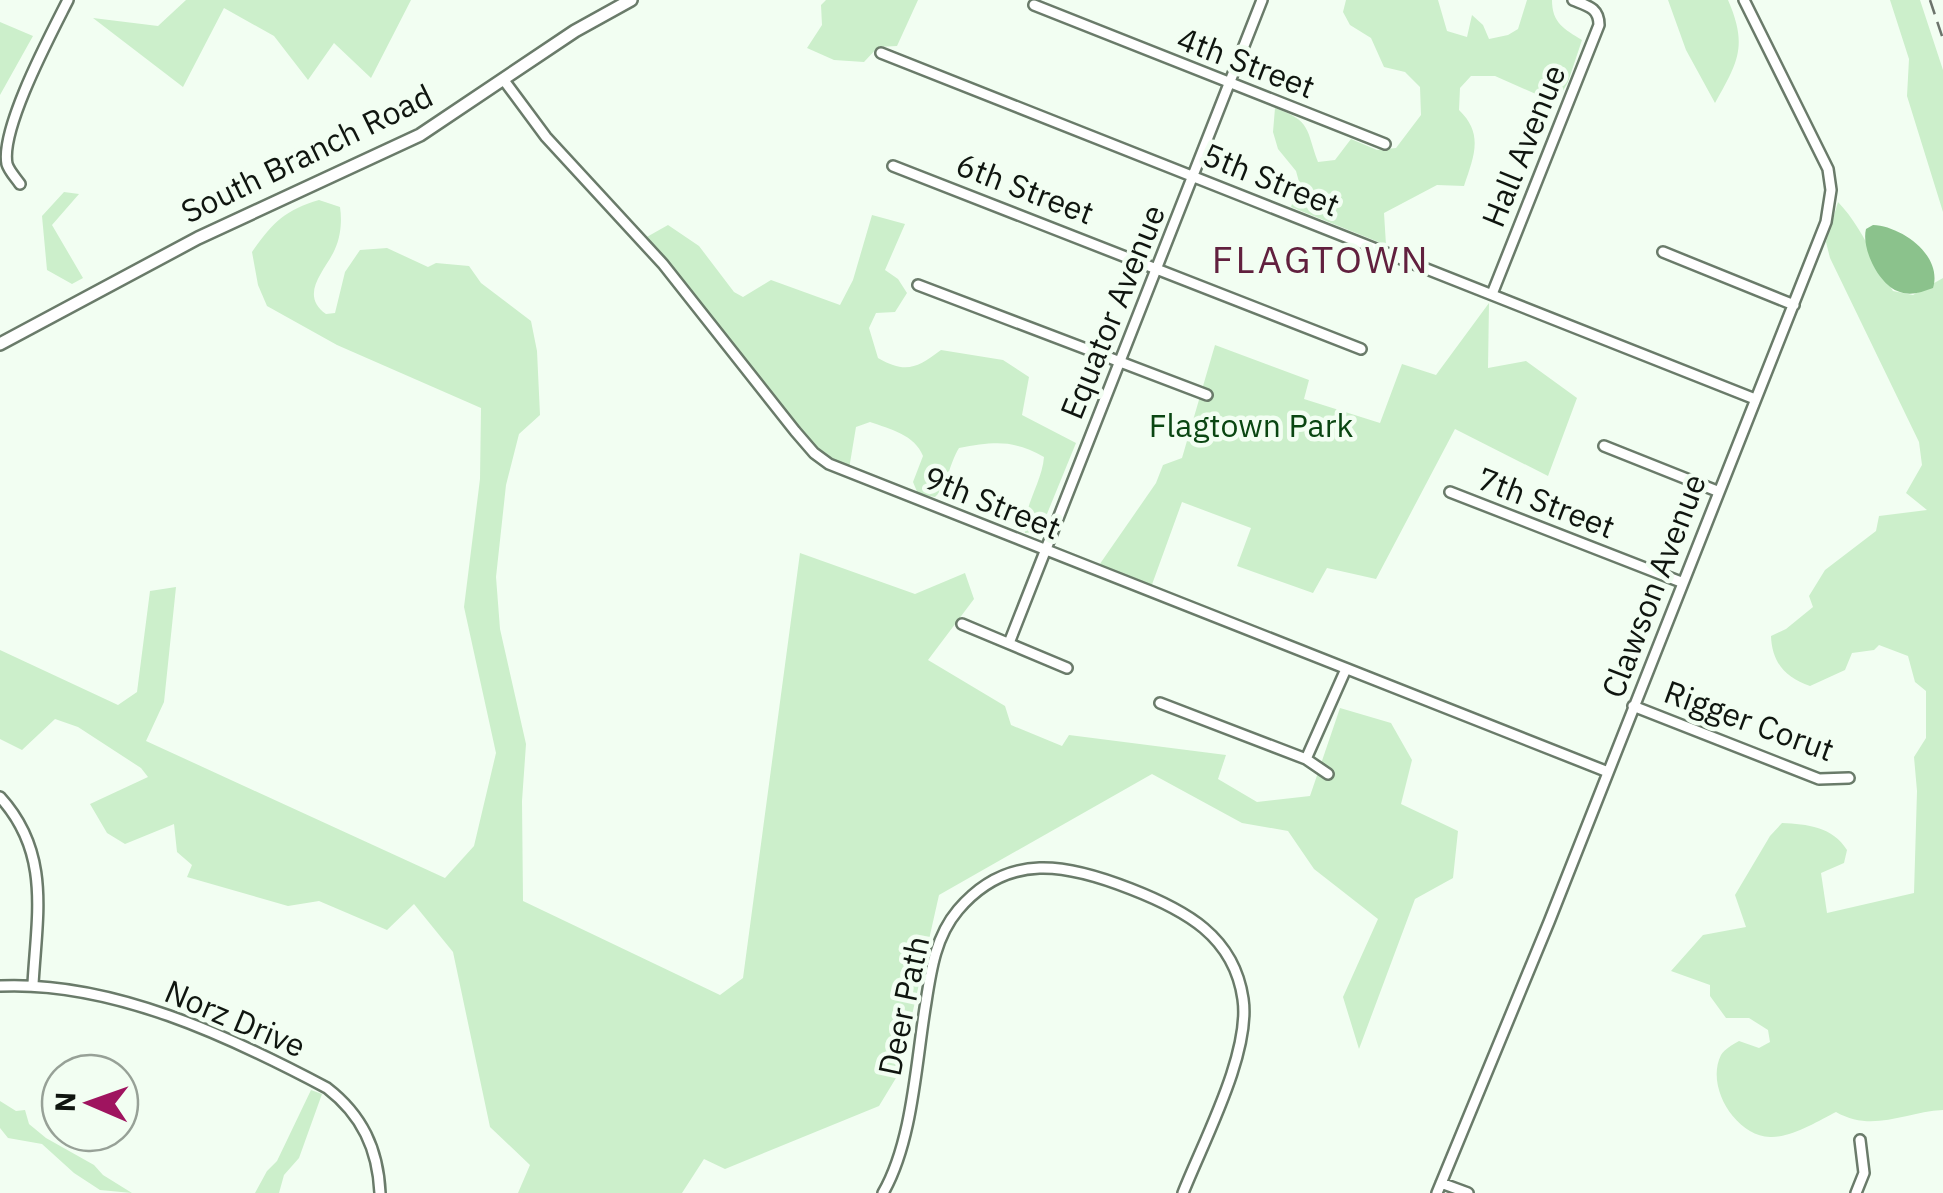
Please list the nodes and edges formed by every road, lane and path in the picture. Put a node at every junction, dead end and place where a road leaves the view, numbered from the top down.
1 (68, 0) edge
2 (631, 0) edge
3 (1262, 0) edge
4 (1573, 0) edge
5 (1744, 0) edge
6 (1034, 5) dead end
7 (881, 53) dead end
8 (503, 79) junction
9 (1230, 84) junction
10 (1384, 144) dead end
11 (894, 166) dead end
12 (1194, 176) junction
13 (20, 184) dead end
14 (1663, 252) dead end
15 (1157, 270) junction
16 (918, 284) dead end
17 (1492, 294) junction
18 (1794, 305) junction
19 (0, 344) edge
20 (1361, 348) dead end
21 (1120, 362) junction
22 (1207, 396) dead end
23 (1755, 399) junction
24 (1604, 446) dead end
25 (1718, 491) junction
26 (1450, 492) dead end
27 (1045, 552) junction
28 (1681, 582) junction
29 (962, 624) dead end
30 (1009, 642) junction
31 (1066, 668) dead end
32 (1346, 669) junction
33 (1160, 702) dead end
34 (1633, 706) junction
35 (1306, 759) junction
36 (1608, 772) junction
37 (1328, 774) dead end
38 (1849, 778) dead end
39 (0, 797) edge
40 (33, 984) junction
41 (0, 986) edge
42 (1860, 1140) dead end
43 (1439, 1188) edge
44 (380, 1193) edge
45 (883, 1193) edge
46 (1182, 1193) edge
47 (1468, 1193) edge
48 (1856, 1193) edge

1 - 13 street
2 - 8 street, South Branch Road
3 - 9 street, Equator Avenue
4 - 17 street, Hall Avenue
5 - 18 street, Clawson Avenue
6 - 9 street, 4th Street
7 - 12 street, 5th Street
8 - 19 street, South Branch Road
8 - 27 street, 9th Street
9 - 10 street, 4th Street
9 - 12 street, Equator Avenue
11 - 15 street, 6th Street
12 - 15 street, Equator Avenue
12 - 17 street, 5th Street
14 - 18 street
15 - 20 street, 6th Street
15 - 21 street, Equator Avenue
16 - 21 street
17 - 23 street, 5th Street
18 - 23 street, Clawson Avenue
21 - 22 street
21 - 27 street, Equator Avenue
23 - 25 street, Clawson Avenue
24 - 25 street
25 - 28 street, Clawson Avenue
26 - 28 street, 7th Street
27 - 30 street, Equator Avenue
27 - 32 street, 9th Street
28 - 34 street, Clawson Avenue
29 - 30 street
30 - 31 street
32 - 35 street
32 - 36 street, 9th Street
33 - 35 street
34 - 36 street, Clawson Avenue
34 - 38 street, Rigger Corut
35 - 37 street
36 - 43 street, Clawson Avenue
39 - 40 street
40 - 41 street, Norz Drive
40 - 44 street, Norz Drive
42 - 48 street
43 - 47 street
45 - 46 street, Deer Path

